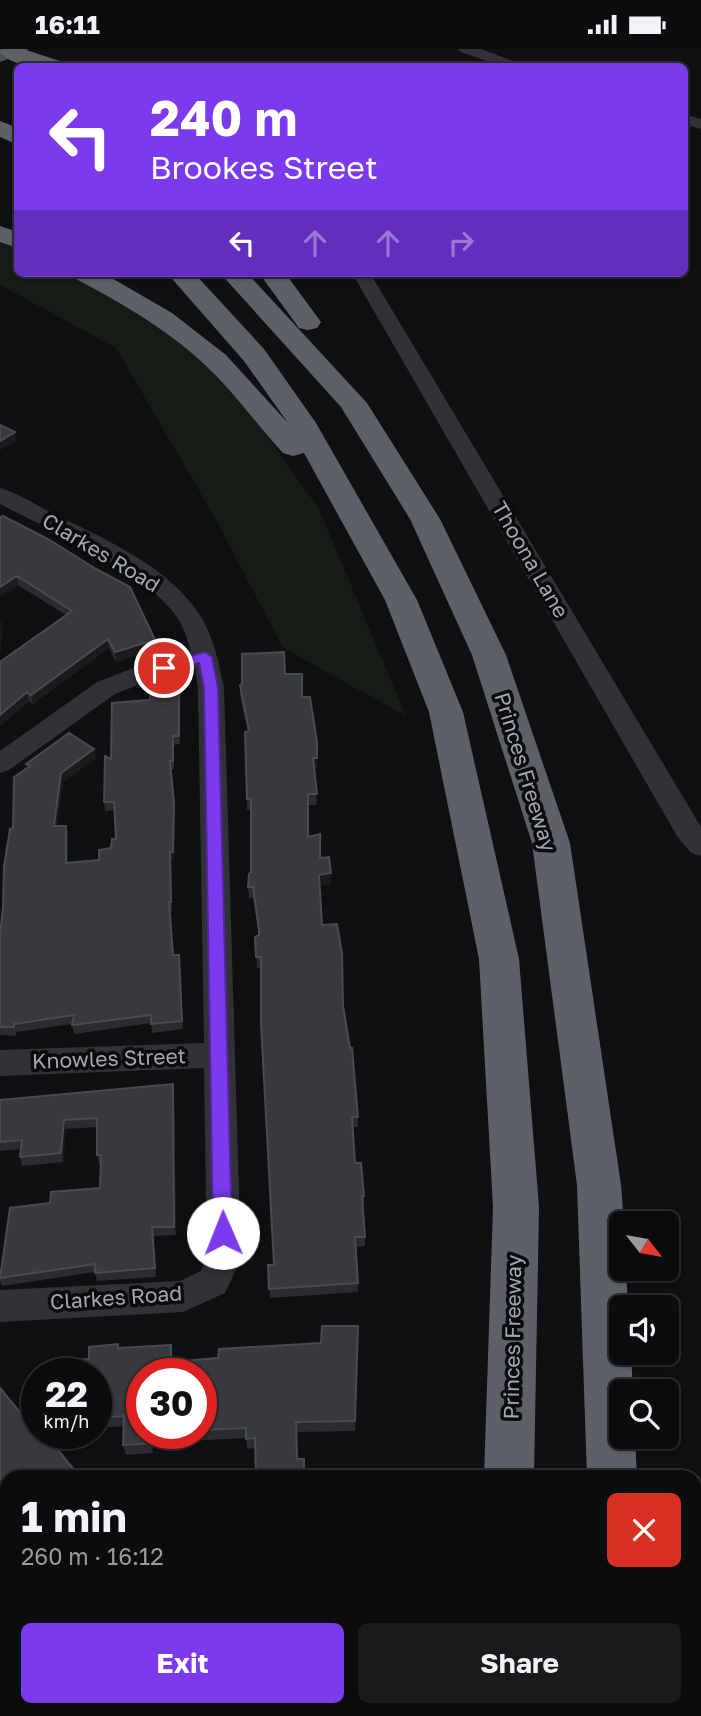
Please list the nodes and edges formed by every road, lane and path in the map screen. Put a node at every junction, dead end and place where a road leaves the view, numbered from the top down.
1 (466, 49) edge
2 (9, 52) edge
3 (43, 63) edge
4 (509, 63) edge
5 (90, 277) edge
6 (184, 277) edge
7 (237, 277) edge
8 (275, 277) edge
9 (363, 277) edge
10 (352, 403) junction
11 (0, 495) edge
12 (348, 508) junction
13 (205, 657) junction
14 (0, 764) edge
15 (701, 846) edge
16 (219, 1055) junction
17 (0, 1063) edge
18 (0, 1306) edge
19 (509, 1470) edge
20 (612, 1470) edge

1 - 4 street
2 - 3 highway
5 - 12 highway
6 - 12 highway, Princes Freeway
7 - 10 highway, Princes Freeway
8 - 10 highway
9 - 15 street, Thoona Lane
10 - 20 highway, Princes Freeway
11 - 13 street, Clarkes Road
12 - 19 highway, Princes Freeway
13 - 14 street
13 - 16 street, Clarkes Road
16 - 17 street, Knowles Street
16 - 18 street, Clarkes Road

